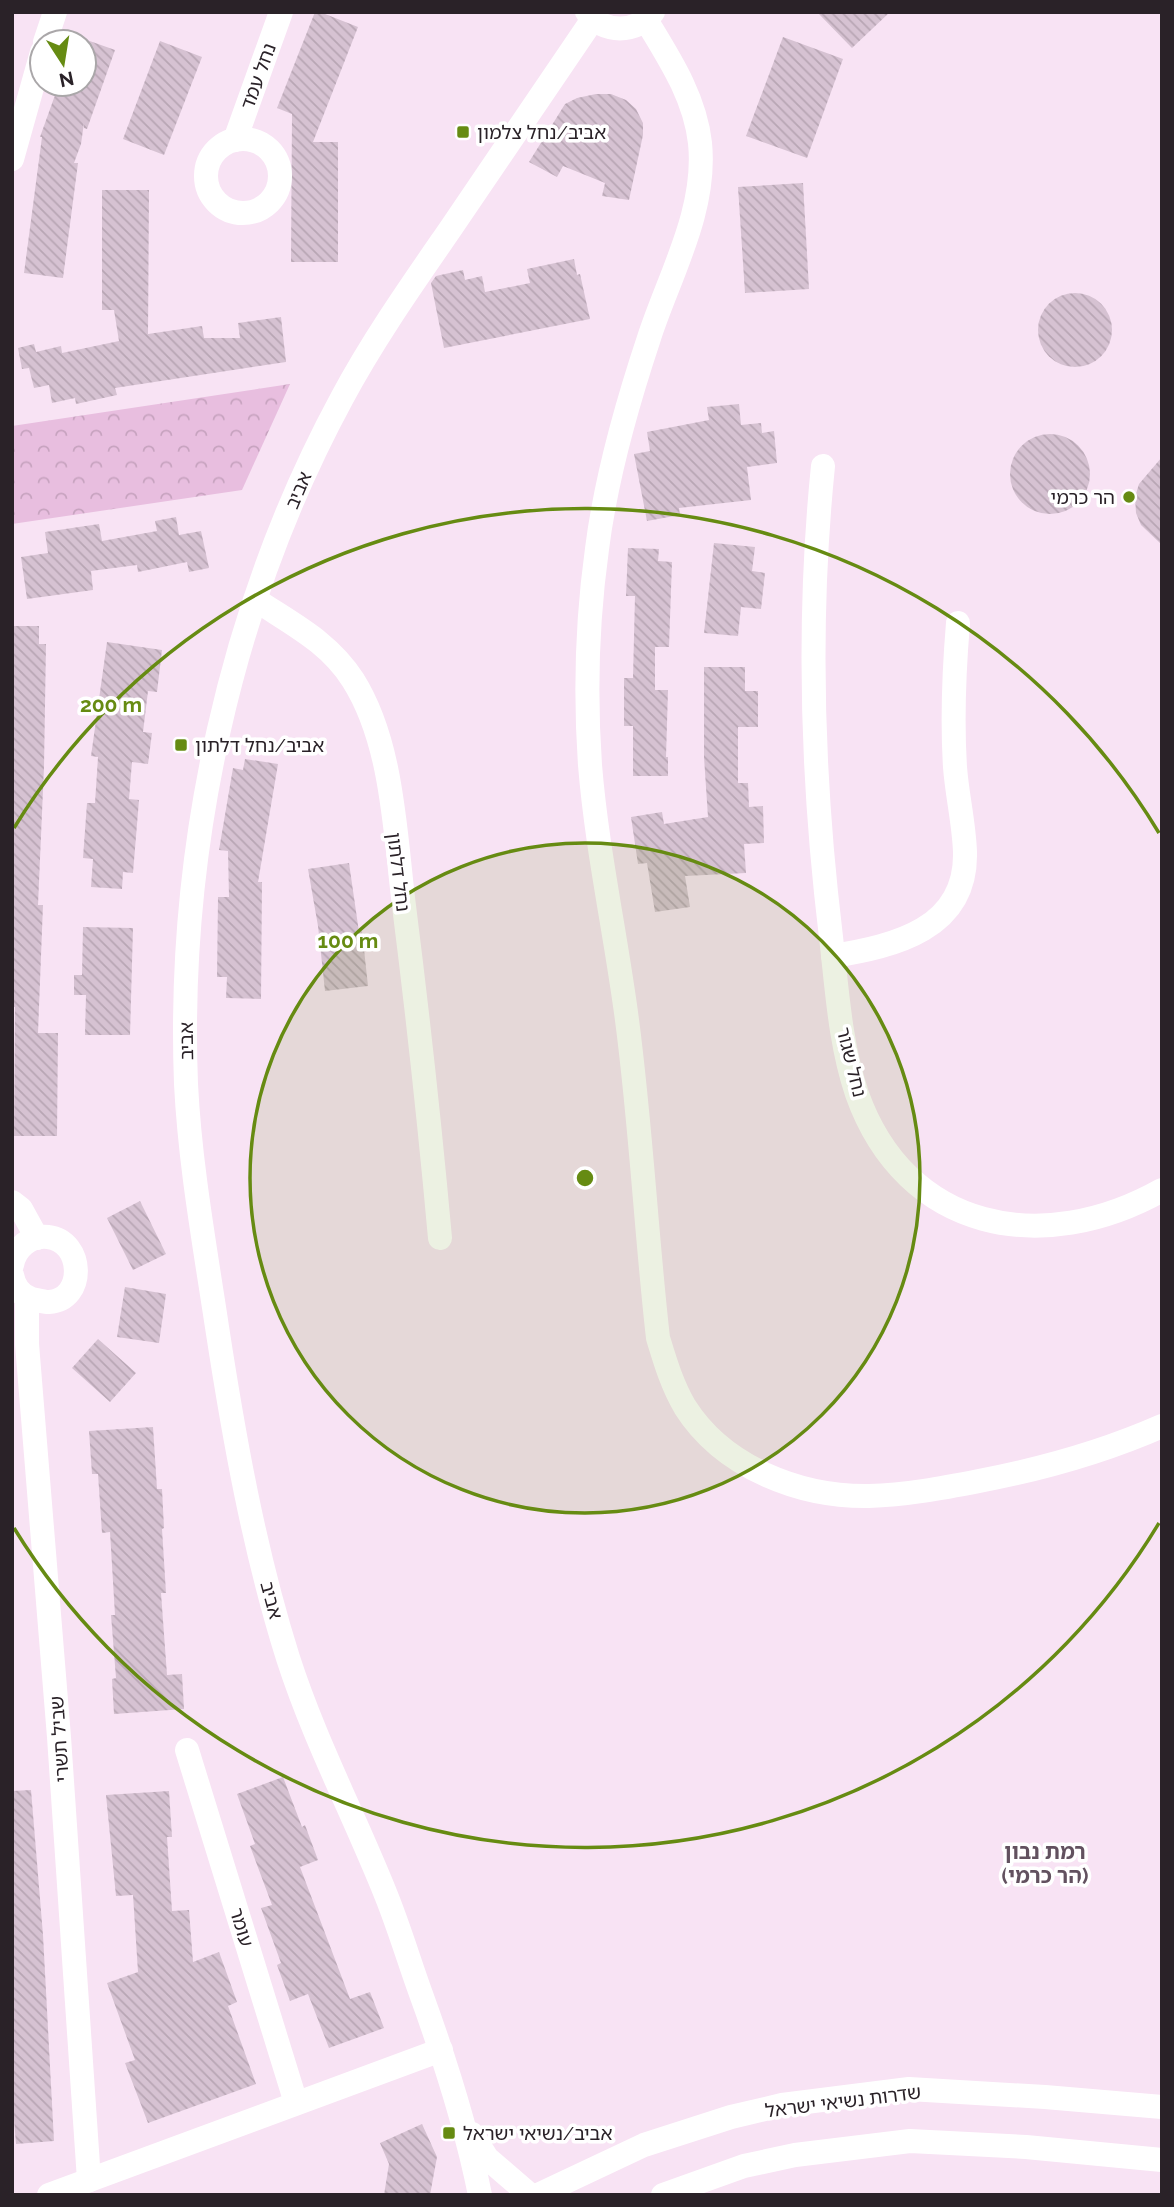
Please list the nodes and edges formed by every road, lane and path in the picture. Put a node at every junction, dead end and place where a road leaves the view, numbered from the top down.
1 (281, 12) edge
2 (590, 15) edge
3 (649, 16) edge
4 (28, 95) edge
5 (235, 140) dead end
6 (12, 159) edge
7 (823, 466) dead end
8 (256, 600) junction
9 (958, 623) dead end
10 (834, 956) junction
11 (1162, 1190) edge
12 (12, 1202) edge
13 (37, 1238) junction
14 (440, 1238) dead end
15 (12, 1265) edge
16 (12, 1275) edge
17 (27, 1298) junction
18 (1162, 1426) edge
19 (187, 1750) dead end
20 (441, 2050) junction
21 (296, 2104) junction
22 (1162, 2107) edge
23 (465, 2122) junction
24 (1162, 2160) edge
25 (89, 2180) junction
26 (49, 2195) edge
27 (480, 2195) edge
28 (529, 2195) edge
29 (540, 2195) edge
30 (663, 2195) edge

1 - 5 street, נחל עמד
2 - 3 street
2 - 8 street, אביב
3 - 18 street
4 - 6 street
7 - 10 street, נחל שגור
8 - 14 street, נחל דלתון
8 - 20 street, אביב
9 - 10 street
10 - 11 street, נחל שגור
12 - 13 street
13 - 15 street
13 - 17 street
16 - 17 street
17 - 25 street, שביל תשרי
19 - 21 street, עומר
20 - 21 street
20 - 23 street, אביב
21 - 25 street
22 - 29 street, שדרות נשיאי ישראל
23 - 27 street, אביב
23 - 28 street, אביב
24 - 30 street
25 - 26 street
28 - 29 street, שדרות נשיאי ישראל

